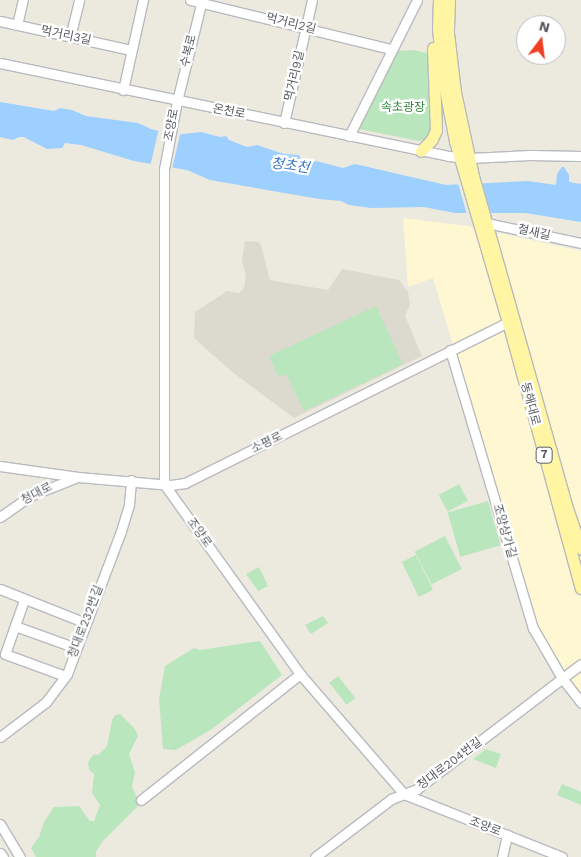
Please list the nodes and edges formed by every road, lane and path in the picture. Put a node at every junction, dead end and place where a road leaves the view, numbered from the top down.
1 (23, 0) edge
2 (79, 0) edge
3 (143, 0) edge
4 (190, 0) edge
5 (312, 0) edge
6 (416, 0) edge
7 (202, 1) edge
8 (442, 2) edge
9 (0, 22) edge
10 (17, 25) junction
11 (306, 28) junction
12 (70, 37) junction
13 (391, 49) junction
14 (131, 50) junction
15 (0, 62) edge
16 (122, 90) junction
17 (176, 101) junction
18 (284, 123) junction
19 (349, 136) junction
20 (421, 151) junction
21 (581, 156) edge
22 (464, 158) junction
23 (484, 221) junction
24 (581, 243) edge
25 (511, 321) junction
26 (450, 350) junction
27 (0, 466) edge
28 (78, 477) junction
29 (131, 480) junction
30 (164, 484) junction
31 (0, 517) edge
32 (581, 549) edge
33 (581, 588) edge
34 (0, 589) edge
35 (24, 600) junction
36 (86, 623) junction
37 (15, 626) junction
38 (76, 648) junction
39 (581, 664) edge
40 (300, 674) junction
41 (65, 676) junction
42 (562, 678) junction
43 (581, 702) edge
44 (0, 737) edge
45 (404, 794) junction
46 (141, 800) dead end
47 (0, 824) edge
48 (507, 835) junction
49 (0, 853) edge
50 (2, 857) edge
51 (20, 857) edge
52 (315, 857) edge
53 (502, 857) edge
54 (562, 857) edge

1 - 10 street
2 - 12 street
3 - 14 street
4 - 7 street, 먹거리2길
5 - 11 street, 먹거리9길
6 - 13 street
7 - 11 street, 먹거리2길
7 - 17 street, 수복로
8 - 20 main road
8 - 22 main road, 7
9 - 10 street, 먹거리3길
10 - 12 street, 먹거리3길
11 - 13 street, 먹거리2길
11 - 18 street, 먹거리9길
12 - 14 street, 먹거리3길
13 - 19 street
14 - 16 street
15 - 16 street, 온천로
16 - 17 street, 온천로
17 - 18 street, 온천로
17 - 30 street, 조양로
18 - 19 street, 온천로
19 - 20 street, 온천로
20 - 22 street, 온천로
21 - 22 street, 온천로
22 - 23 main road, 7
23 - 24 street, 철새길
23 - 25 main road, 동해대로 / 7
25 - 26 street, 소평로
25 - 32 main road, 동해대로 / 7
25 - 33 main road, 동해대로 / 7
26 - 30 street, 소평로
26 - 42 street, 조양상가길
27 - 28 street, 소평로
28 - 29 street, 소평로
28 - 31 street, 청대로
29 - 30 street, 소평로
29 - 36 street, 청대로232번길
30 - 40 street, 조양로
34 - 35 street
35 - 36 street
35 - 37 street
36 - 38 street, 청대로232번길
37 - 38 street
37 - 41 street
38 - 41 street, 청대로232번길
39 - 42 street, 청대로204번길
40 - 45 street, 조양로
40 - 46 street
41 - 44 street, 청대로232번길
42 - 43 street, 조양상가길
42 - 45 street, 청대로204번길
45 - 48 street, 조양로
45 - 52 street, 청대로204번길
47 - 51 street
48 - 53 street, 조양로
48 - 54 street, 조양로
49 - 50 street

